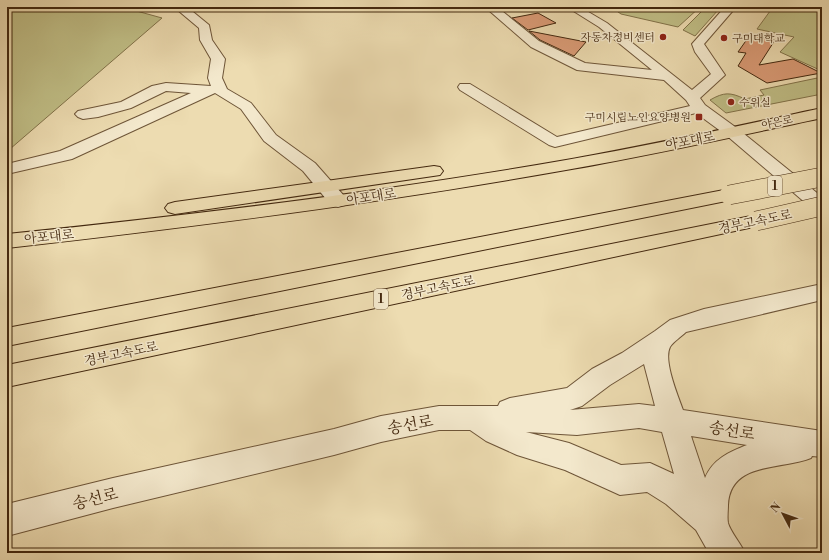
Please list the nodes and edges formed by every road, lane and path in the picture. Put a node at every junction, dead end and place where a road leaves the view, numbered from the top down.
1 (179, 7) edge
2 (490, 7) edge
3 (572, 7) edge
4 (731, 7) edge
5 (668, 76) junction
6 (465, 87) dead end
7 (216, 91) junction
8 (822, 101) edge
9 (696, 103) junction
10 (822, 113) edge
11 (83, 114) dead end
12 (724, 126) junction
13 (7, 169) edge
14 (822, 177) edge
15 (326, 186) junction
16 (338, 201) junction
17 (822, 207) edge
18 (7, 227) edge
19 (7, 241) edge
20 (822, 292) edge
21 (7, 337) edge
22 (663, 338) junction
23 (7, 376) edge
24 (472, 417) junction
25 (672, 421) junction
26 (822, 445) edge
27 (7, 520) edge
28 (712, 527) junction
29 (728, 553) edge

1 - 7 street
2 - 5 street
3 - 5 street
4 - 9 street
5 - 9 street
6 - 9 street
7 - 11 street
7 - 13 street
7 - 15 street
8 - 12 main road, 야은로
9 - 12 street
10 - 12 main road, 야은로
12 - 15 main road, 아포대로
12 - 16 main road, 아포대로
12 - 17 street
14 - 21 main road, 1, bridge
15 - 16 street
15 - 18 main road, 아포대로
16 - 19 main road, 아포대로
17 - 23 main road, 경부고속도로 / 1, bridge
20 - 22 street
22 - 24 street
22 - 25 street
24 - 25 street, 송선로
24 - 27 street, 송선로
24 - 28 street
25 - 26 street, 송선로
25 - 28 street
26 - 28 street
28 - 29 street

